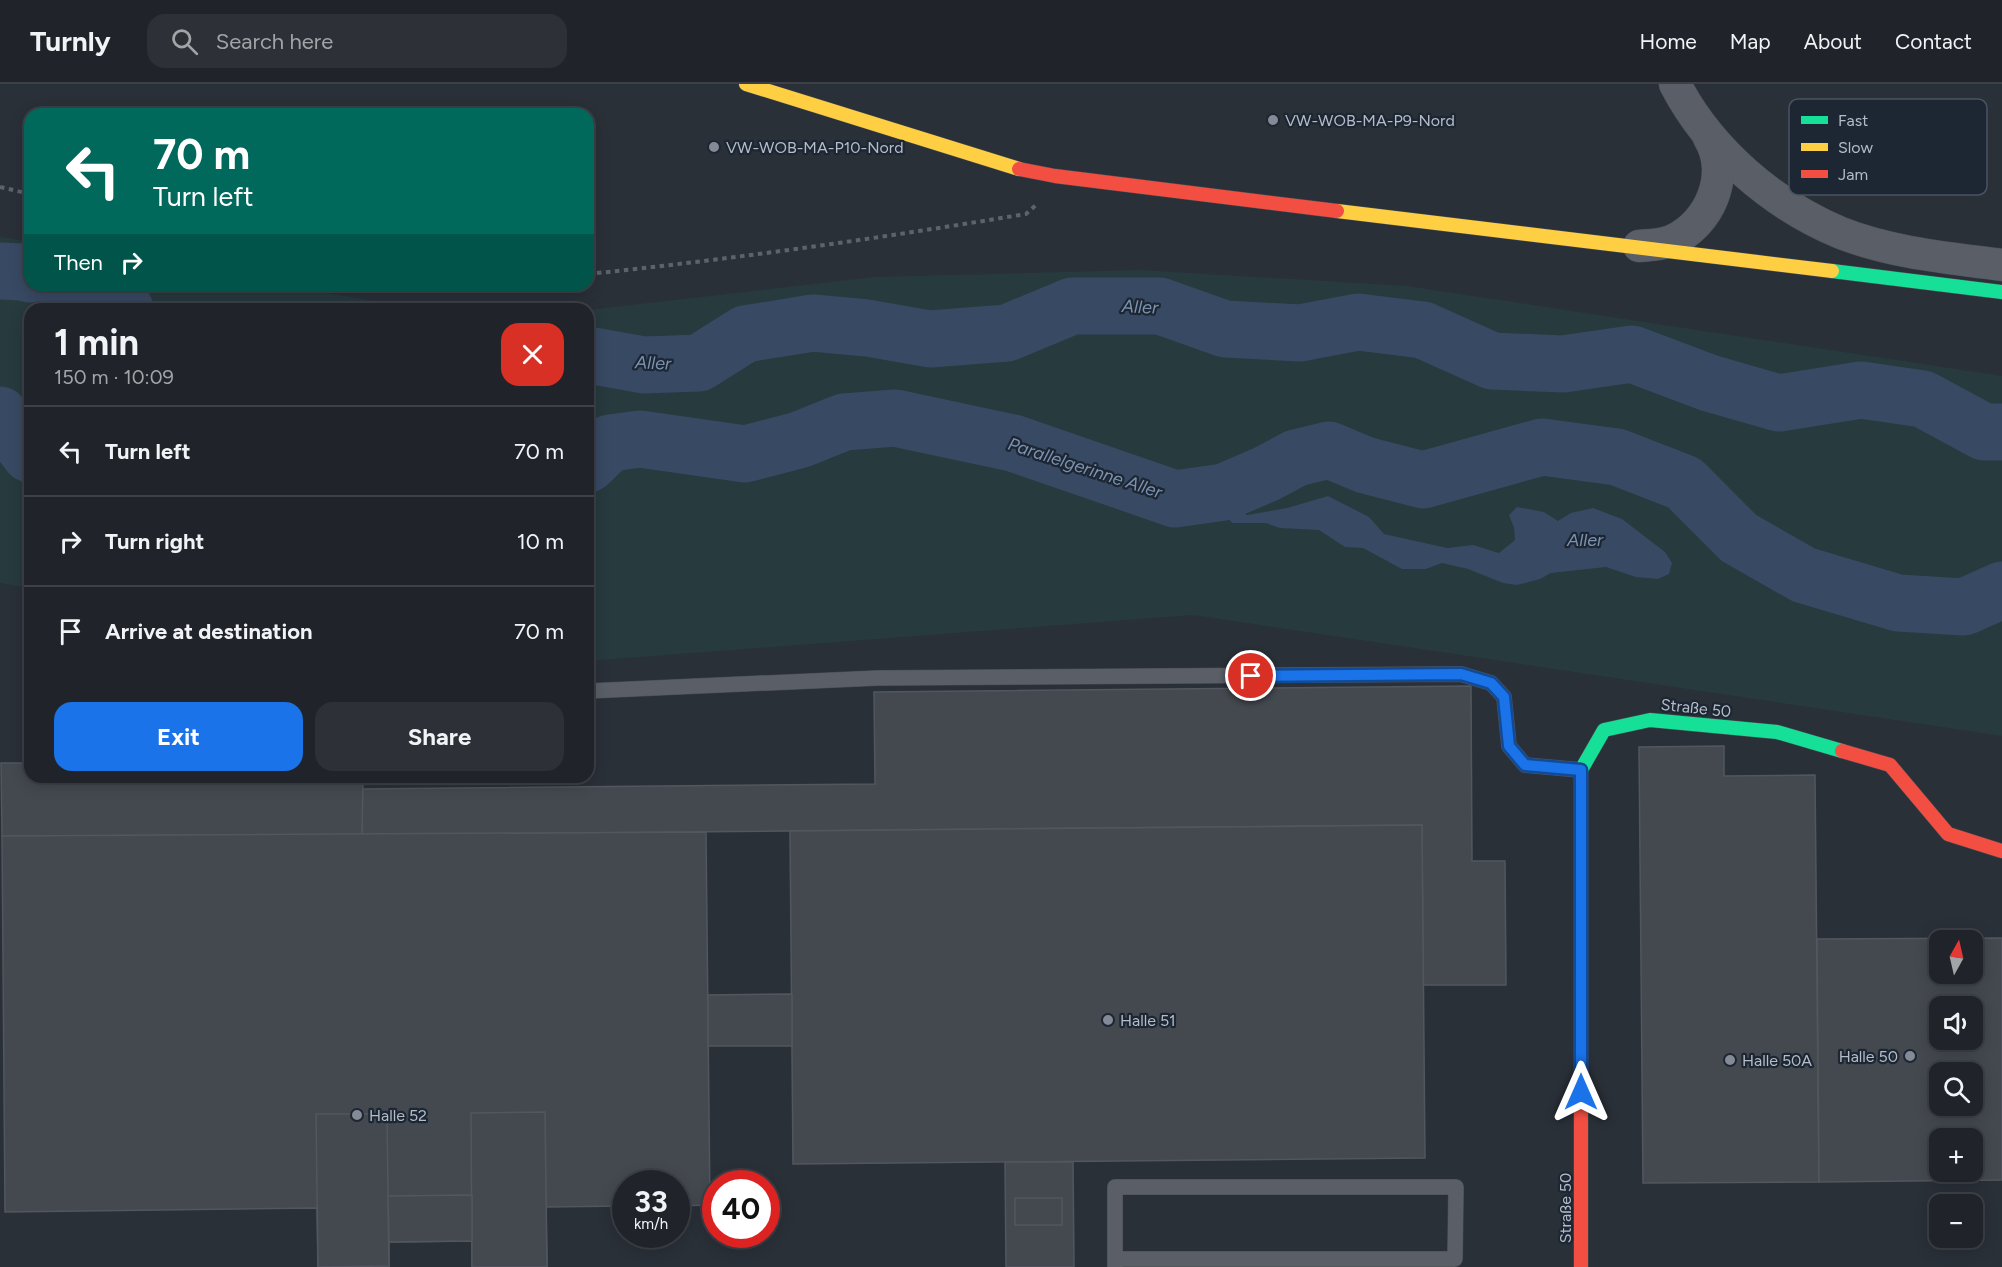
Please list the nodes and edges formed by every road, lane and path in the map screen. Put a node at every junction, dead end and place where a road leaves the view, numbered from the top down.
1 (746, 84) edge
2 (1675, 84) edge
3 (1704, 130) junction
4 (0, 187) edge
5 (24, 193) edge
6 (1039, 202) dead end
7 (1632, 246) junction
8 (2002, 265) edge
9 (594, 273) edge
10 (2002, 292) edge
11 (594, 691) edge
12 (1581, 770) junction
13 (2002, 851) edge
14 (1115, 1263) edge
15 (1581, 1267) edge

1 - 7 street
2 - 3 street
3 - 7 street
3 - 8 street
4 - 5 path
6 - 9 path
7 - 10 street
11 - 12 lane
12 - 13 street, Straße 50
12 - 15 street, Straße 50
14 - 14 lane

